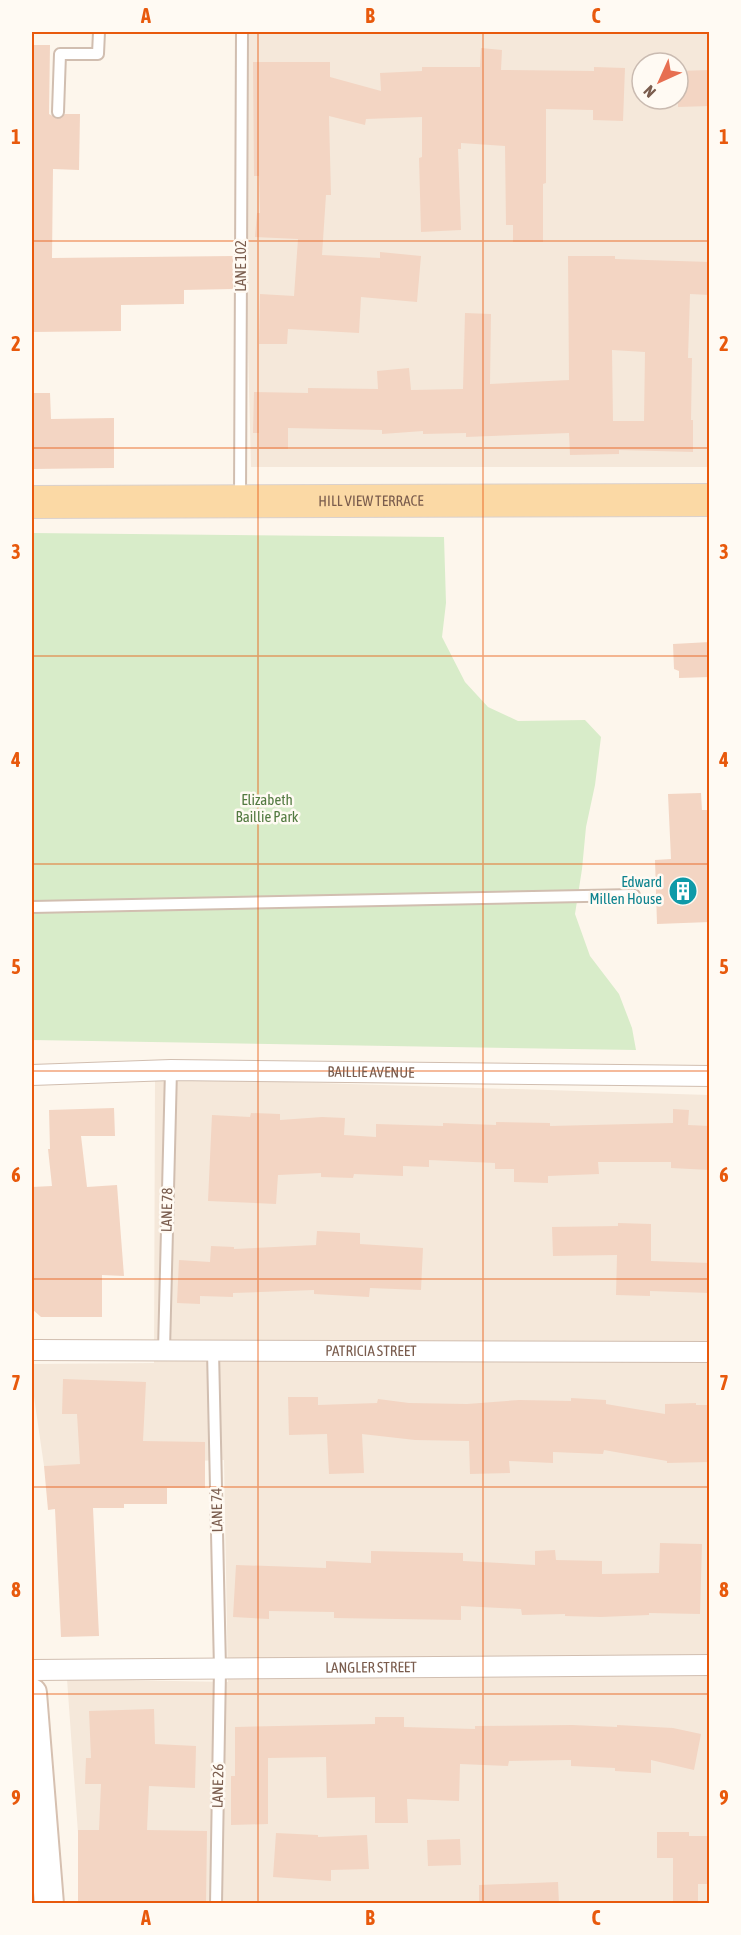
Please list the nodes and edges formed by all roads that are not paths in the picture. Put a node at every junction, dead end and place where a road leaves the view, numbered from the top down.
1 (99, 32) edge
2 (242, 32) edge
3 (58, 112) dead end
4 (240, 500) junction
5 (710, 500) edge
6 (32, 502) edge
7 (634, 895) dead end
8 (32, 907) edge
9 (171, 1070) junction
10 (32, 1075) edge
11 (710, 1076) edge
12 (32, 1350) edge
13 (164, 1350) junction
14 (213, 1352) junction
15 (710, 1352) edge
16 (710, 1665) edge
17 (220, 1669) junction
18 (32, 1670) edge
19 (32, 1693) edge
20 (49, 1904) edge
21 (216, 1904) edge

1 - 3 lane
2 - 4 lane, LANE 102
4 - 5 main road, HILL VIEW TERRACE
4 - 6 main road, HILL VIEW TERRACE
7 - 8 lane
9 - 10 street, BAILLIE AVENUE
9 - 11 street, BAILLIE AVENUE
9 - 13 lane, LANE 78
12 - 13 street, PATRICIA STREET
13 - 14 street, PATRICIA STREET
14 - 15 street, PATRICIA STREET
14 - 17 lane, LANE 74
16 - 17 street, LANGLER STREET
17 - 18 street, LANGLER STREET
17 - 21 lane, LANE 26
19 - 20 main road

